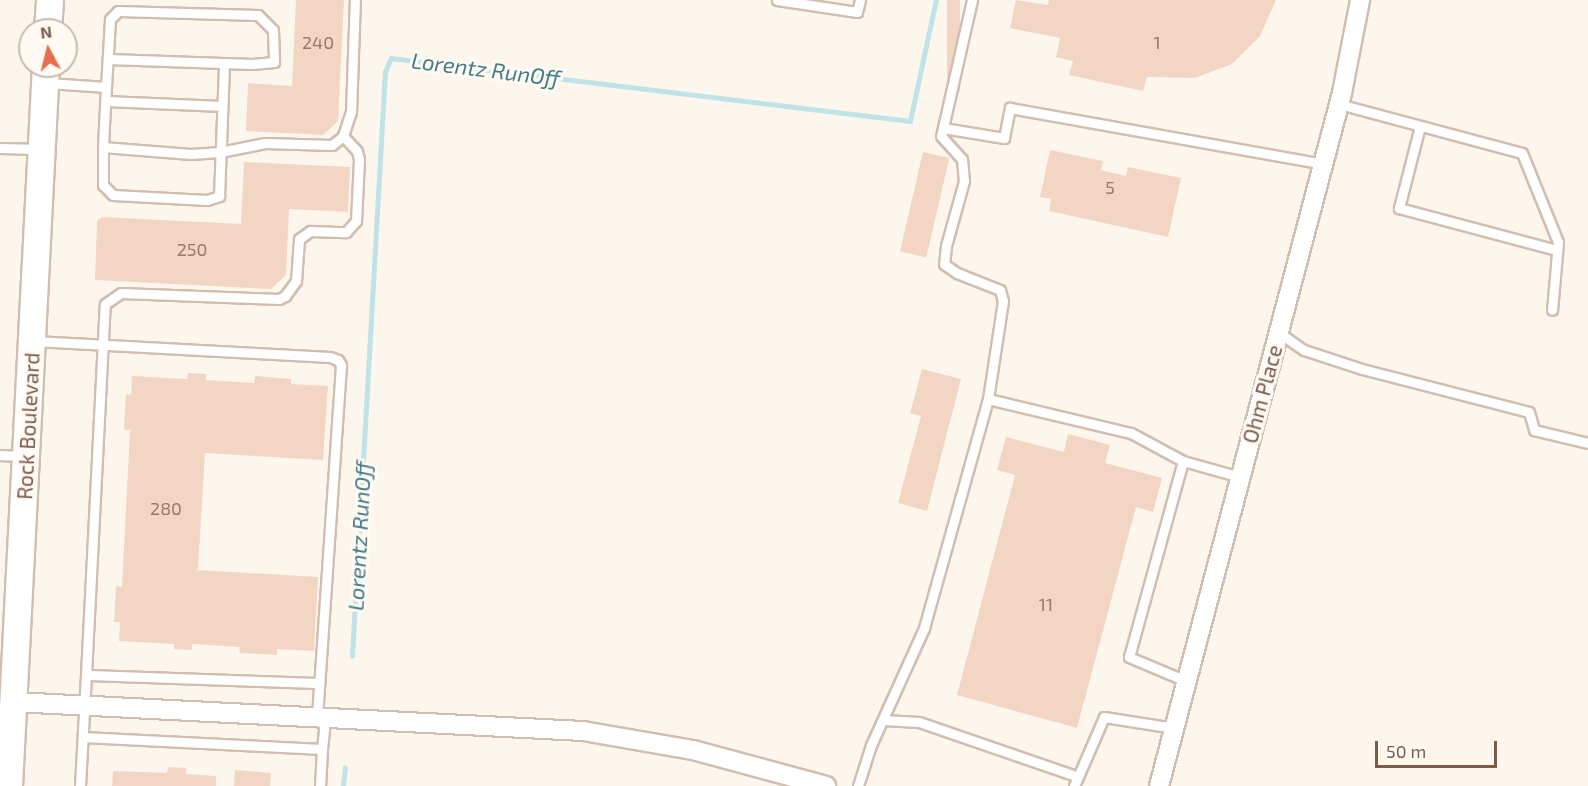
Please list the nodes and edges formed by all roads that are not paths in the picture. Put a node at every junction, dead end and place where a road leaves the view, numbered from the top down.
1 (50, 0) edge
2 (355, 0) edge
3 (777, 0) edge
4 (860, 0) edge
5 (972, 0) edge
6 (1360, 0) edge
7 (49, 18) edge
8 (108, 59) junction
9 (224, 63) junction
10 (46, 78) edge
11 (64, 78) edge
12 (106, 87) junction
13 (106, 101) junction
14 (1339, 104) junction
15 (222, 105) junction
16 (1420, 126) junction
17 (943, 128) junction
18 (343, 136) junction
19 (103, 147) junction
20 (0, 148) edge
21 (42, 149) junction
22 (220, 152) junction
23 (1323, 164) junction
24 (1557, 250) junction
25 (1552, 310) dead end
26 (1278, 332) junction
27 (32, 341) junction
28 (102, 345) junction
29 (988, 399) junction
30 (1588, 443) edge
31 (0, 455) edge
32 (26, 457) junction
33 (1182, 460) junction
34 (1240, 477) junction
35 (86, 675) junction
36 (1186, 681) junction
37 (319, 683) junction
38 (14, 702) junction
39 (84, 706) junction
40 (321, 718) junction
41 (883, 720) junction
42 (1174, 728) junction
43 (83, 737) junction
44 (322, 749) junction
45 (1075, 781) edge
46 (794, 782) edge
47 (9, 786) edge
48 (80, 786) edge
49 (320, 786) edge
50 (826, 786) edge
51 (858, 786) edge
52 (1159, 786) edge

1 - 7 main road
2 - 18 lane
3 - 4 lane
5 - 17 lane
6 - 14 street, Ohm Place
8 - 9 lane
8 - 9 lane
8 - 12 lane
9 - 15 lane
10 - 21 main road, Rock Boulevard
11 - 12 lane
12 - 13 lane
13 - 15 lane
13 - 19 lane
14 - 16 lane
14 - 23 street, Ohm Place
15 - 22 lane
16 - 24 lane
16 - 24 lane
17 - 23 lane
17 - 29 lane
18 - 22 lane
18 - 28 lane
19 - 22 lane
19 - 22 lane
20 - 21 lane
21 - 27 main road, Rock Boulevard
23 - 26 street, Ohm Place
24 - 25 lane
26 - 30 lane
26 - 34 street, Ohm Place
27 - 28 lane
27 - 32 main road, Rock Boulevard
28 - 35 lane
28 - 37 lane
29 - 33 lane
29 - 41 lane
31 - 32 lane
32 - 38 main road, Rock Boulevard
33 - 34 lane
33 - 36 lane
34 - 36 street, Ohm Place
35 - 37 lane
35 - 39 lane
36 - 42 street, Ohm Place
37 - 40 lane
38 - 39 street
38 - 47 main road, Rock Boulevard
39 - 40 street
39 - 43 lane
40 - 44 lane
40 - 46 street
41 - 45 lane
41 - 51 lane
42 - 45 lane
42 - 52 street, Ohm Place
43 - 44 lane
43 - 48 lane
44 - 49 lane
46 - 50 street

